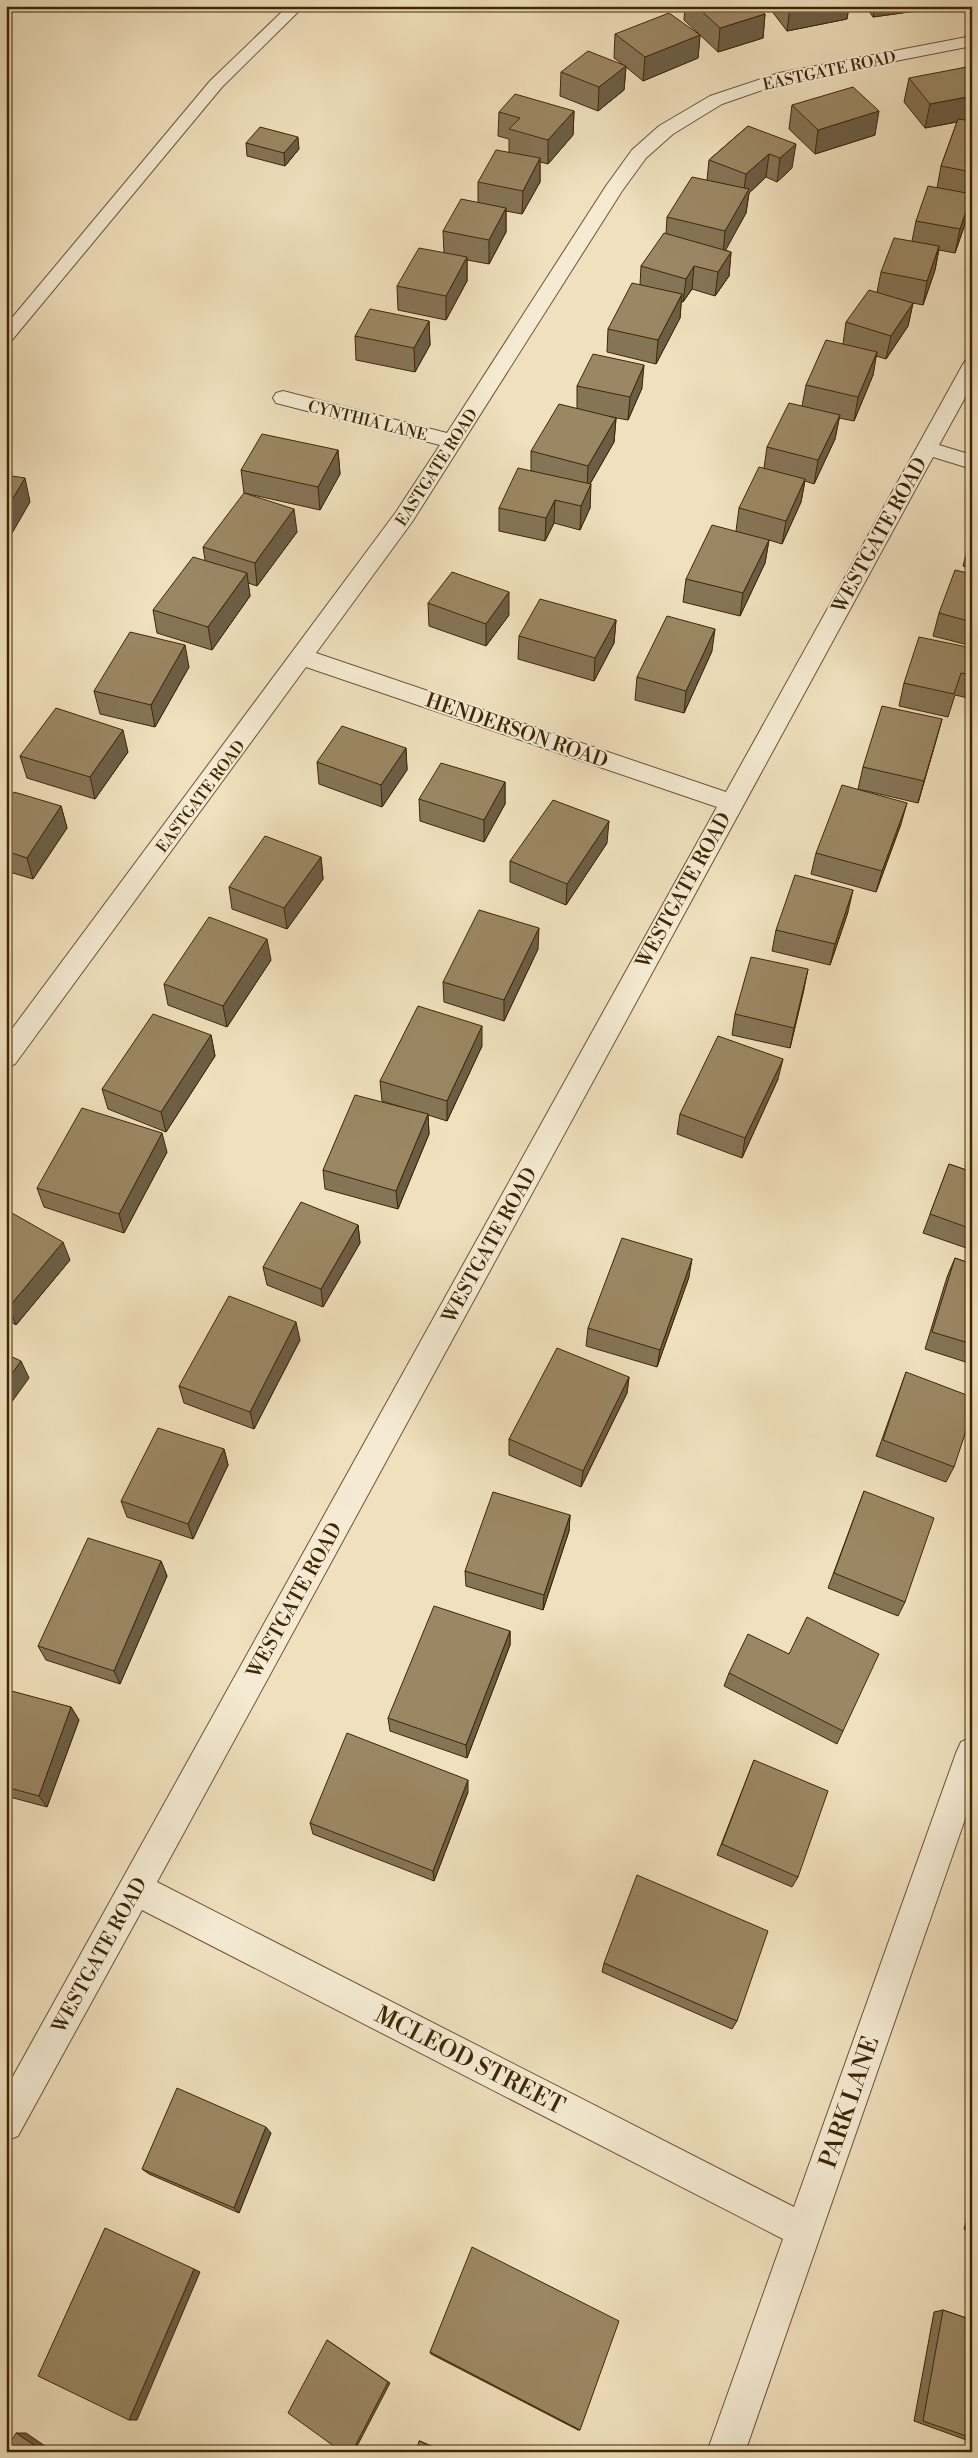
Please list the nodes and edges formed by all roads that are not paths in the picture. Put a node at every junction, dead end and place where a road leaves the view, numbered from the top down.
1 (297, 6) edge
2 (972, 41) edge
3 (6, 336) edge
4 (972, 366) edge
5 (283, 398) dead end
6 (452, 441) junction
7 (927, 448) junction
8 (972, 462) edge
9 (303, 657) junction
10 (731, 802) junction
11 (6, 1057) edge
12 (972, 1753) edge
13 (136, 1889) junction
14 (6, 2124) edge
15 (804, 2230) junction
16 (726, 2452) edge

1 - 3 lane
2 - 6 street, EASTGATE ROAD
4 - 7 street, WESTGATE ROAD
5 - 6 street, CYNTHIA LANE
6 - 9 street, EASTGATE ROAD
7 - 8 street
7 - 10 street, WESTGATE ROAD
9 - 10 street, HENDERSON ROAD
9 - 11 street, EASTGATE ROAD
10 - 13 street, WESTGATE ROAD
12 - 15 street, PARK LANE
13 - 14 street, WESTGATE ROAD
13 - 15 street, MCLEOD STREET
15 - 16 street, PARK LANE

